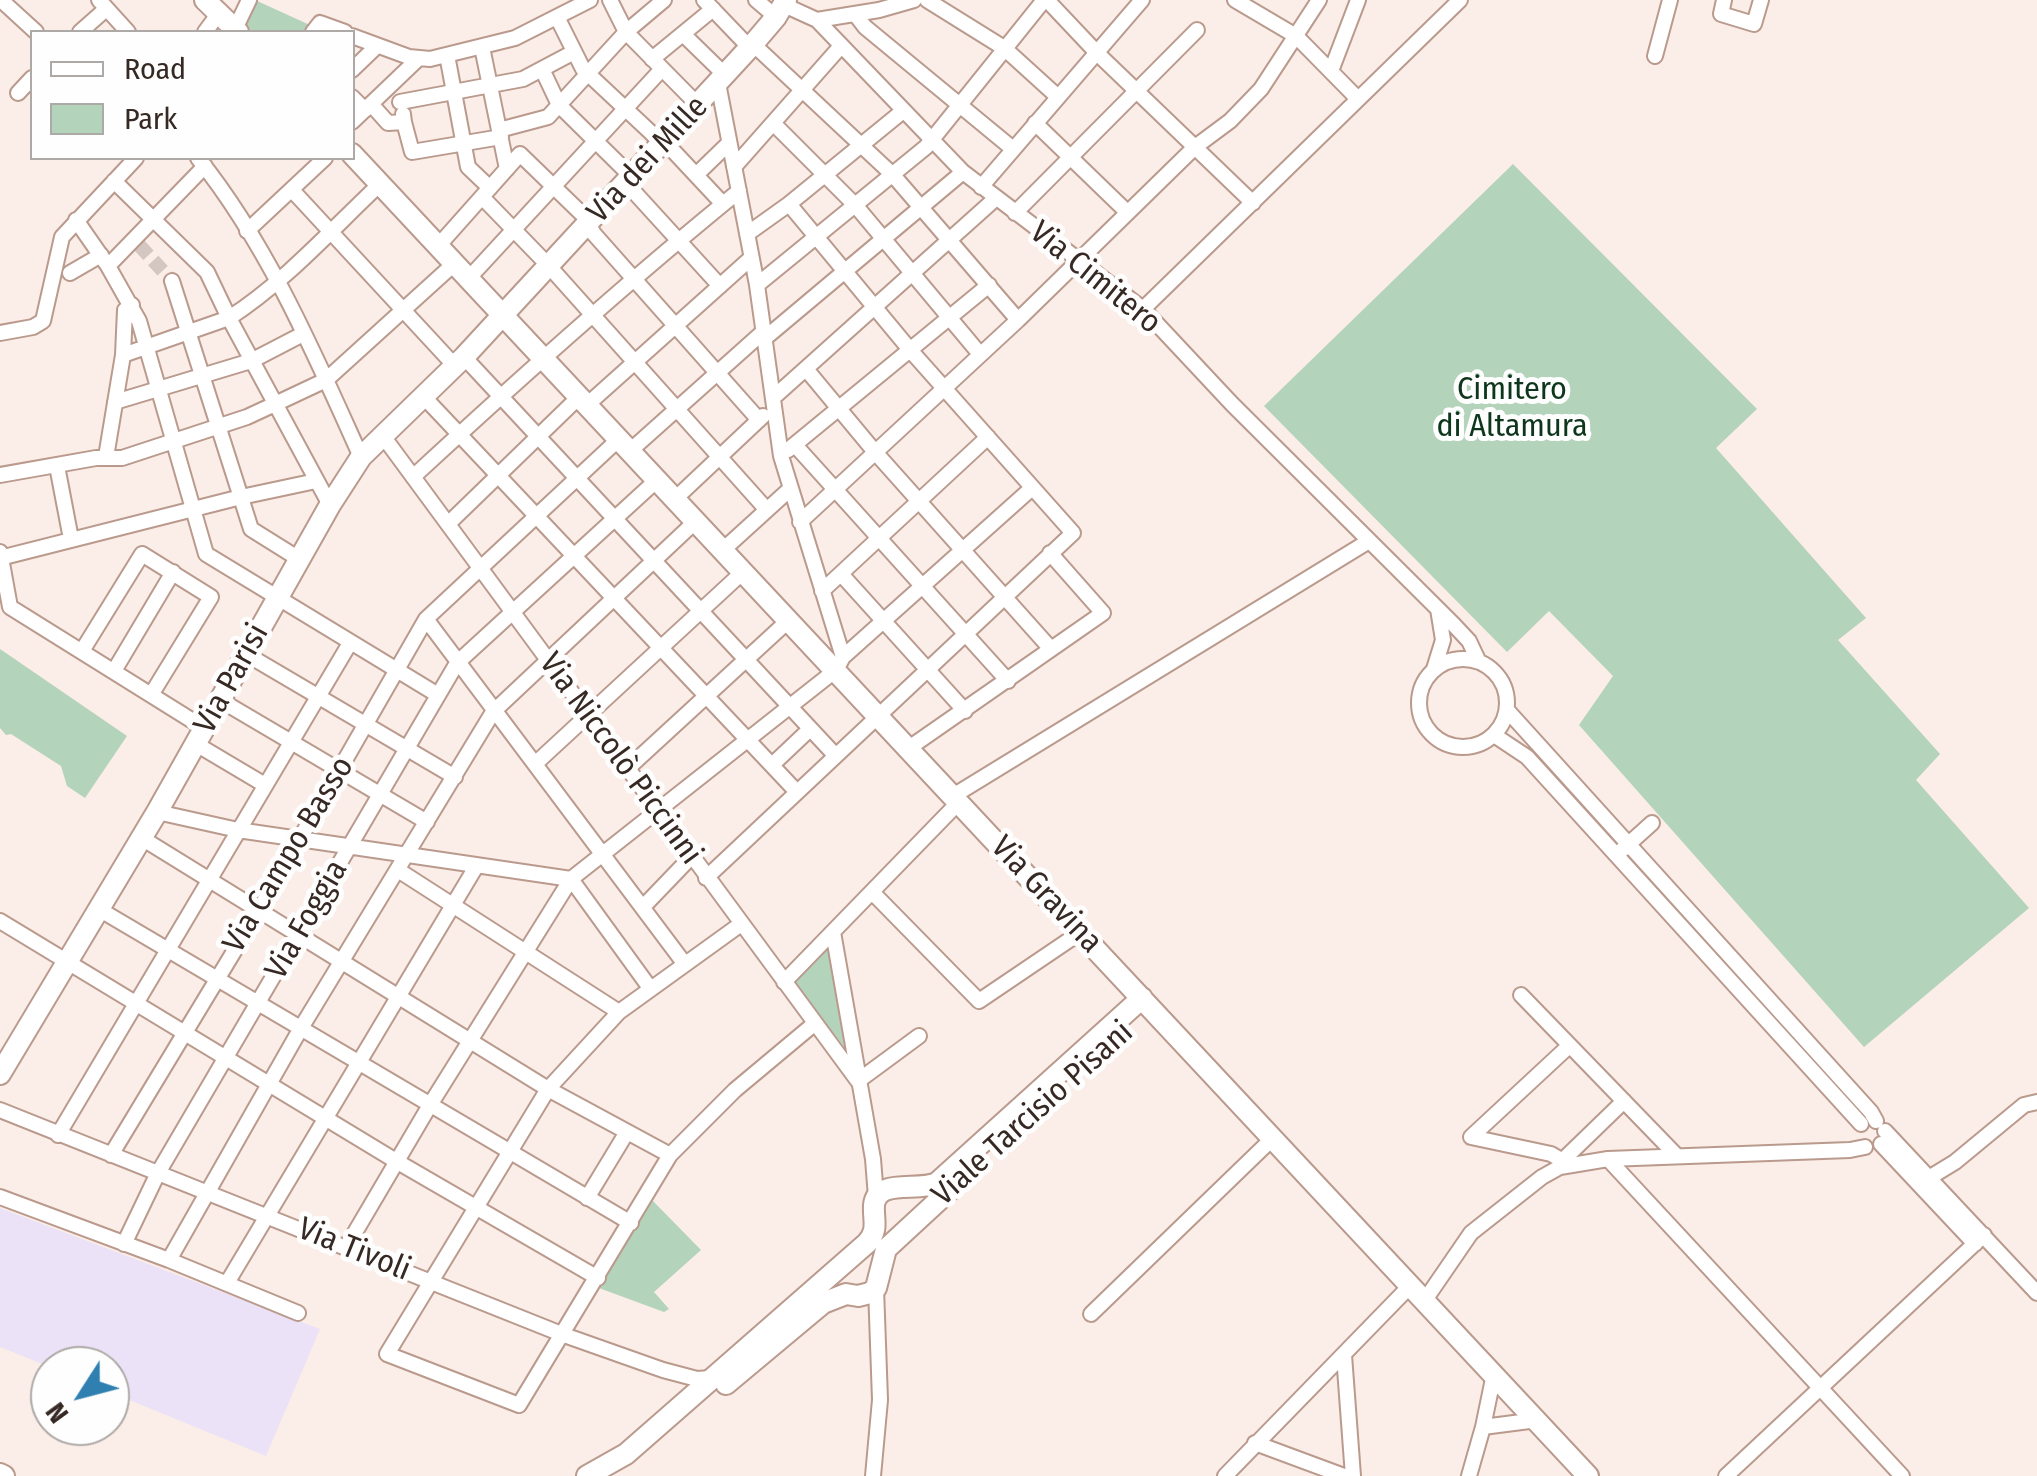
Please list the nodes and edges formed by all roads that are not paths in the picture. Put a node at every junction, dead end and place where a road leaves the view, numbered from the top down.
1 (1, 0) edge
2 (249, 0) edge
3 (590, 0) edge
4 (610, 0) edge
5 (664, 0) edge
6 (756, 0) edge
7 (914, 0) edge
8 (927, 0) edge
9 (1046, 0) edge
10 (1142, 0) edge
11 (1235, 0) edge
12 (1319, 0) edge
13 (1358, 0) edge
14 (1460, 0) edge
15 (1670, 0) edge
16 (1724, 0) edge
17 (1761, 0) edge
18 (102, 3) edge
19 (1251, 4) edge
20 (708, 5) edge
21 (212, 7) edge
22 (782, 7) edge
23 (855, 14) junction
24 (557, 17) junction
25 (816, 20) junction
26 (34, 30) edge
27 (82, 30) edge
28 (123, 30) edge
29 (235, 30) edge
30 (236, 30) edge
31 (1197, 30) dead end
32 (626, 32) junction
33 (683, 34) junction
34 (1296, 36) junction
35 (355, 37) edge
36 (377, 46) junction
37 (751, 46) junction
38 (841, 46) junction
39 (482, 47) junction
40 (1004, 48) junction
41 (574, 52) junction
42 (1098, 54) junction
43 (447, 55) junction
44 (1654, 56) dead end
45 (418, 59) junction
46 (657, 64) junction
47 (355, 67) edge
48 (542, 70) junction
49 (1331, 72) junction
50 (588, 74) junction
51 (722, 79) junction
52 (30, 80) edge
53 (396, 81) junction
54 (490, 84) junction
55 (1137, 90) junction
56 (454, 91) junction
57 (803, 91) junction
58 (18, 93) dead end
59 (1058, 98) junction
60 (355, 99) edge
61 (1358, 99) junction
62 (400, 102) junction
63 (960, 102) junction
64 (559, 105) junction
65 (698, 105) junction
66 (368, 107) junction
67 (625, 108) junction
68 (903, 111) junction
69 (355, 119) edge
70 (404, 122) junction
71 (773, 123) junction
72 (1035, 123) junction
73 (500, 134) junction
74 (929, 139) junction
75 (595, 140) junction
76 (663, 142) junction
77 (463, 144) junction
78 (729, 144) junction
79 (861, 144) junction
80 (1195, 147) junction
81 (1013, 149) junction
82 (355, 157) edge
83 (1070, 157) junction
84 (134, 160) edge
85 (323, 160) edge
86 (201, 162) edge
87 (734, 166) junction
88 (507, 169) junction
89 (963, 172) junction
90 (826, 173) junction
91 (696, 175) junction
92 (893, 175) junction
93 (629, 180) junction
94 (114, 181) junction
95 (381, 183) junction
96 (553, 186) junction
97 (981, 186) junction
98 (292, 190) junction
99 (739, 191) junction
100 (486, 192) junction
101 (995, 198) junction
102 (1253, 203) junction
103 (722, 204) junction
104 (789, 204) junction
105 (856, 206) junction
106 (920, 207) junction
107 (1127, 212) junction
108 (1015, 213) junction
109 (155, 218) junction
110 (76, 220) junction
111 (588, 224) junction
112 (514, 230) junction
113 (248, 231) junction
114 (330, 232) junction
115 (747, 234) junction
116 (817, 238) junction
117 (678, 239) junction
118 (884, 239) junction
119 (950, 240) junction
120 (439, 245) junction
121 (751, 258) junction
122 (105, 261) junction
123 (1078, 262) junction
124 (548, 265) junction
125 (462, 270) junction
126 (846, 272) junction
127 (912, 272) junction
128 (70, 274) dead end
129 (634, 279) junction
130 (172, 281) tunnel mouth
131 (276, 282) junction
132 (757, 284) junction
133 (989, 285) junction
134 (720, 286) junction
135 (132, 305) junction
136 (874, 308) junction
137 (1142, 309) junction
138 (403, 311) junction
139 (503, 315) junction
140 (593, 315) junction
141 (228, 318) junction
142 (950, 318) junction
143 (1018, 320) junction
144 (675, 326) junction
145 (188, 332) junction
146 (0, 333) edge
147 (303, 334) junction
148 (764, 335) junction
149 (147, 346) junction
150 (911, 351) junction
151 (980, 353) junction
152 (122, 355) junction
153 (543, 357) junction
154 (251, 361) junction
155 (459, 362) junction
156 (635, 362) junction
157 (806, 369) junction
158 (716, 372) junction
159 (202, 378) junction
160 (326, 380) junction
161 (944, 388) junction
162 (159, 390) junction
163 (424, 396) junction
164 (500, 396) junction
165 (584, 400) junction
166 (774, 401) junction
167 (115, 402) junction
168 (275, 404) junction
169 (675, 410) junction
170 (839, 410) junction
171 (759, 420) junction
172 (218, 426) junction
173 (460, 434) junction
174 (383, 436) junction
175 (537, 437) junction
176 (988, 437) junction
177 (173, 441) junction
178 (625, 444) junction
179 (794, 445) junction
180 (875, 452) junction
181 (361, 456) junction
182 (781, 456) junction
183 (106, 457) junction
184 (718, 457) junction
185 (56, 466) junction
186 (498, 474) junction
187 (0, 475) edge
188 (413, 477) junction
189 (578, 478) junction
190 (658, 480) junction
191 (316, 481) junction
192 (1032, 488) junction
193 (790, 489) junction
194 (835, 492) junction
195 (241, 496) junction
196 (676, 498) junction
197 (919, 502) junction
198 (330, 505) junction
199 (194, 510) junction
200 (767, 510) junction
201 (536, 516) junction
202 (616, 520) junction
203 (696, 520) junction
204 (800, 522) junction
205 (449, 523) junction
206 (71, 539) junction
207 (879, 540) junction
208 (1369, 541) junction
209 (724, 549) junction
210 (963, 550) junction
211 (1050, 553) junction
212 (0, 555) edge
213 (575, 557) junction
214 (299, 559) junction
215 (653, 560) junction
216 (482, 568) junction
217 (744, 571) junction
218 (173, 572) junction
219 (841, 574) junction
220 (922, 587) junction
221 (822, 590) junction
222 (613, 596) junction
223 (1004, 596) junction
224 (277, 599) junction
225 (1438, 608) junction
226 (700, 611) junction
227 (514, 613) junction
228 (426, 618) junction
229 (789, 620) junction
230 (883, 621) junction
231 (965, 633) junction
232 (350, 643) junction
233 (660, 648) junction
234 (1052, 649) junction
235 (82, 650) junction
236 (246, 654) junction
237 (548, 658) junction
238 (746, 660) junction
239 (1478, 660) junction
240 (457, 663) junction
241 (839, 664) junction
242 (926, 669) junction
243 (1434, 669) junction
244 (114, 671) junction
245 (398, 671) junction
246 (1008, 681) junction
247 (152, 695) junction
248 (438, 695) junction
249 (318, 696) junction
250 (706, 696) junction
251 (220, 700) junction
252 (790, 706) junction
253 (1507, 710) junction
254 (965, 711) junction
255 (493, 712) junction
256 (878, 715) junction
257 (588, 716) junction
258 (366, 724) junction
259 (810, 728) junction
260 (200, 736) junction
261 (1494, 736) junction
262 (747, 740) junction
263 (291, 742) junction
264 (909, 748) junction
265 (408, 749) junction
266 (835, 755) junction
267 (535, 764) junction
268 (772, 766) junction
269 (628, 768) junction
270 (340, 771) junction
271 (455, 777) junction
272 (265, 785) junction
273 (796, 790) junction
274 (380, 795) junction
275 (956, 799) junction
276 (660, 811) junction
277 (157, 812) junction
278 (427, 822) junction
279 (1652, 822) dead end
280 (238, 830) junction
281 (140, 837) junction
282 (300, 839) junction
283 (350, 846) junction
284 (1623, 850) junction
285 (408, 855) junction
286 (604, 855) junction
287 (692, 856) junction
288 (477, 865) junction
289 (398, 870) junction
290 (706, 878) junction
291 (209, 879) junction
292 (571, 879) junction
293 (872, 892) junction
294 (453, 905) junction
295 (643, 907) junction
296 (98, 908) junction
297 (259, 910) junction
298 (0, 921) edge
299 (740, 924) junction
300 (833, 932) junction
301 (1081, 932) junction
302 (298, 934) junction
303 (168, 949) junction
304 (526, 951) junction
305 (66, 961) junction
306 (342, 961) junction
307 (684, 962) junction
308 (216, 978) junction
309 (784, 982) junction
310 (650, 988) junction
311 (1520, 995) dead end
312 (400, 997) junction
313 (1146, 1002) junction
314 (136, 1003) junction
315 (259, 1003) junction
316 (620, 1012) junction
317 (814, 1024) junction
318 (301, 1028) junction
319 (184, 1032) junction
320 (919, 1036) dead end
321 (470, 1040) junction
322 (1569, 1046) junction
323 (225, 1058) junction
324 (358, 1062) junction
325 (1, 1070) edge
326 (858, 1082) junction
327 (268, 1084) junction
328 (548, 1089) junction
329 (1624, 1102) junction
330 (2037, 1102) edge
331 (430, 1105) junction
332 (0, 1110) edge
333 (325, 1118) junction
334 (627, 1132) junction
335 (58, 1135) junction
336 (1868, 1137) junction
337 (1274, 1138) junction
338 (508, 1154) junction
339 (111, 1156) junction
340 (670, 1156) junction
341 (1678, 1156) junction
342 (873, 1159) junction
343 (1608, 1159) junction
344 (396, 1162) junction
345 (1565, 1162) junction
346 (158, 1174) junction
347 (1925, 1181) junction
348 (902, 1188) junction
349 (206, 1192) junction
350 (0, 1197) edge
351 (876, 1197) junction
352 (587, 1198) junction
353 (476, 1208) junction
354 (268, 1216) junction
355 (916, 1221) junction
356 (630, 1223) junction
357 (1980, 1240) junction
358 (124, 1244) junction
359 (347, 1246) junction
360 (168, 1260) junction
361 (837, 1269) junction
362 (598, 1278) junction
363 (431, 1280) junction
364 (227, 1283) junction
365 (860, 1292) junction
366 (1418, 1292) junction
367 (2037, 1293) edge
368 (298, 1313) dead end
369 (1091, 1314) dead end
370 (564, 1335) junction
371 (1344, 1354) junction
372 (664, 1370) junction
373 (1494, 1374) junction
374 (711, 1378) junction
375 (1820, 1388) junction
376 (679, 1407) junction
377 (1537, 1420) junction
378 (1483, 1427) junction
379 (1255, 1443) junction
380 (587, 1476) edge
381 (617, 1476) edge
382 (873, 1476) edge
383 (1224, 1476) edge
384 (1344, 1476) edge
385 (1353, 1476) edge
386 (1469, 1476) edge
387 (1588, 1476) edge
388 (1726, 1476) edge
389 (1902, 1476) edge

1 - 26 street
2 - 30 street
3 - 24 street
4 - 32 street
5 - 32 street
6 - 22 street, Via Cimitero
7 - 23 street
8 - 40 street
9 - 40 street
9 - 42 street
10 - 42 street
11 - 19 street
12 - 34 street
13 - 49 street
14 - 61 street
15 - 44 street
16 - 17 street
18 - 27 street
18 - 28 street
19 - 34 street
20 - 33 street
20 - 37 street
21 - 29 main road
22 - 25 street, Via Cimitero
22 - 37 main road, Via dei Mille
23 - 25 street
23 - 63 street
24 - 39 street
24 - 41 street
25 - 38 street, Via Cimitero
31 - 55 street
32 - 46 street
32 - 50 street
33 - 46 street
33 - 51 street
34 - 49 street
34 - 80 street
35 - 36 street
36 - 45 street
36 - 47 street
37 - 51 main road, Via dei Mille
37 - 57 street
38 - 57 street
38 - 68 street, Via Cimitero
39 - 43 street
39 - 54 street
40 - 59 street
40 - 63 street
41 - 48 street
41 - 50 street
42 - 55 street
42 - 59 street
43 - 45 street
43 - 56 street
45 - 53 street
46 - 65 street
46 - 67 street
48 - 54 street
48 - 64 street
49 - 61 street
50 - 64 street
50 - 67 street
51 - 65 main road, Via dei Mille
51 - 78 street
52 - 58 street
53 - 62 street
53 - 66 street
54 - 56 street
54 - 73 street
55 - 80 street
55 - 83 street
56 - 62 street
56 - 77 street
57 - 71 street
57 - 79 street
59 - 72 street
60 - 66 street
61 - 102 street
62 - 70 street
63 - 74 street
63 - 81 street
64 - 73 street
64 - 75 street
65 - 76 main road, Via dei Mille
66 - 69 street
66 - 70 street
67 - 75 street
67 - 76 street
68 - 74 street, Via Cimitero
68 - 79 street
70 - 77 street
71 - 87 street
71 - 90 street
72 - 81 street
72 - 83 street
73 - 77 street
73 - 88 street
74 - 89 street, Via Cimitero
74 - 92 street
75 - 93 street
75 - 96 street
76 - 91 street
76 - 93 main road, Via dei Mille
77 - 100 street
78 - 87 street
78 - 91 street
79 - 90 street
79 - 92 street
80 - 102 street
80 - 107 street
81 - 97 street
82 - 95 main road, Via Gravina
83 - 107 street
83 - 108 street
84 - 94 street
85 - 98 street
86 - 109 street
86 - 113 street
87 - 99 street
88 - 96 street
88 - 100 street
89 - 97 street, Via Cimitero
89 - 106 street, Via Campo Basso
90 - 104 street
90 - 105 street
91 - 103 street
92 - 105 street
92 - 106 street
93 - 111 main road, Via dei Mille
93 - 117 street
94 - 109 street
94 - 110 street
95 - 114 street
95 - 120 main road, Via Gravina
96 - 111 street
96 - 112 street
97 - 101 street, Via Cimitero
98 - 113 street
98 - 114 street
99 - 103 street
99 - 115 street
100 - 112 street
100 - 120 street
101 - 108 street, Via Cimitero
101 - 119 street
102 - 137 street
103 - 117 street
104 - 115 street
104 - 116 street
105 - 116 street
105 - 118 street
106 - 118 street, Via Campo Basso
106 - 119 street
107 - 123 street
108 - 123 street, Via Cimitero
109 - 122 street
109 - 141 street
110 - 122 street
110 - 146 street
111 - 124 main road, Via dei Mille
111 - 129 street
112 - 124 street
112 - 125 street
113 - 131 street
114 - 131 street
114 - 138 street
115 - 121 street
116 - 126 street
116 - 132 street
117 - 129 street
117 - 134 street
118 - 126 street, Via Campo Basso
118 - 127 street
119 - 127 street
119 - 133 street
120 - 125 main road, Via Gravina
121 - 132 street
121 - 134 street
122 - 128 street
122 - 135 street
123 - 137 street, Via Cimitero
123 - 143 street
124 - 139 main road, Via dei Mille
124 - 140 street
125 - 138 street
125 - 139 main road, Via Gravina
126 - 136 street
126 - 148 street, Via Campo Basso
127 - 136 street
127 - 142 street
129 - 140 street
129 - 144 street
130 - 145 street
131 - 141 street
131 - 147 street
132 - 148 street
133 - 142 street
133 - 143 street
134 - 144 street
135 - 149 street
135 - 152 street
136 - 150 street
136 - 157 street
137 - 208 street, Via Cimitero
138 - 155 street
138 - 160 street
139 - 153 main road, Via Gravina
139 - 155 main road, Via Parisi
140 - 153 street
140 - 156 street
141 - 145 street
141 - 154 street
142 - 150 street
142 - 151 street
143 - 151 street
144 - 156 street
144 - 158 street
145 - 149 street
145 - 159 street
147 - 154 street
147 - 160 street
148 - 158 street, Via Campo Basso
148 - 166 street
149 - 152 street
149 - 162 street
150 - 161 street
150 - 170 street
151 - 161 street
152 - 167 street
153 - 164 street
153 - 165 main road, Via Gravina
154 - 159 street
154 - 168 street
155 - 163 main road, Via Parisi
155 - 164 street
156 - 165 street
156 - 169 street
157 - 166 street
157 - 170 street
158 - 169 street, Via Campo Basso
158 - 171 street
159 - 162 street
159 - 172 street
160 - 168 street
160 - 181 street
161 - 176 street
161 - 180 street
162 - 167 street
162 - 177 street
163 - 173 street
163 - 174 main road, Via Parisi
164 - 173 street
164 - 175 street
165 - 175 street
165 - 178 main road, Via Gravina
166 - 171 street
166 - 182 street
167 - 183 street
168 - 172 street
168 - 191 street
169 - 178 street, Via Campo Basso
169 - 184 street
170 - 179 street
170 - 180 street
171 - 184 street
172 - 177 street
172 - 195 street
173 - 186 street
173 - 188 street
174 - 181 main road, Via Parisi
174 - 188 street, Via Niccolò Piccinni
175 - 186 street
175 - 189 street
176 - 192 street
176 - 197 street
177 - 183 street
177 - 199 street
178 - 189 street, Via Campo Basso
178 - 190 main road, Via Gravina
179 - 182 street
179 - 194 street
180 - 194 street
180 - 197 street
181 - 198 main road, Via Parisi
182 - 193 street
183 - 185 street
184 - 196 street
184 - 200 street
185 - 187 street
185 - 206 street
186 - 201 street
186 - 205 street
188 - 205 street, Via Niccolò Piccinni
189 - 201 street, Via Campo Basso
189 - 202 street
190 - 196 main road, Via Gravina
190 - 202 street, Via Foggia
191 - 195 street
191 - 198 street
192 - 210 street
192 - 211 street
193 - 200 street
193 - 204 street
194 - 204 street
194 - 207 street
195 - 199 street
195 - 214 street
196 - 203 main road, Via Gravina
197 - 207 street
197 - 210 street
198 - 214 main road, Via Parisi
199 - 206 street
199 - 224 street
200 - 209 street
201 - 213 street
201 - 216 street, Via Campo Basso
202 - 213 street, Via Foggia
202 - 215 street
203 - 209 main road, Via Gravina
203 - 215 street
204 - 221 street
205 - 216 street, Via Niccolò Piccinni
206 - 212 street
207 - 219 street
207 - 220 street
208 - 225 street, Via Cimitero
208 - 275 street
209 - 217 main road, Via Gravina
210 - 220 street
210 - 223 street
211 - 223 street
211 - 234 street
212 - 235 street
213 - 222 street
213 - 227 street, Via Foggia
214 - 224 main road, Via Parisi
215 - 222 street
215 - 226 street
216 - 227 street, Via Niccolò Piccinni
216 - 228 street, Via Campo Basso
217 - 226 street
217 - 229 main road, Via Gravina
218 - 235 street
218 - 244 street
218 - 247 street
219 - 221 street
219 - 230 street
220 - 230 street
220 - 231 street
221 - 241 street
222 - 233 street
222 - 237 street
223 - 231 street
223 - 234 street
224 - 232 street
224 - 236 main road, Via Parisi
225 - 239 street, Via Cimitero
225 - 243 street
226 - 233 street
226 - 238 street
227 - 237 street, Via Niccolò Piccinni
227 - 240 street, Via Foggia
228 - 240 street
228 - 245 street, Via Campo Basso
229 - 238 street
229 - 241 main road, Via Gravina
230 - 241 street
230 - 242 street
231 - 242 street
231 - 246 street
232 - 245 street
232 - 249 street
233 - 250 street
233 - 257 street
234 - 246 street
235 - 244 street
236 - 249 street
236 - 251 main road, Via Parisi
237 - 255 street
237 - 257 street, Via Niccolò Piccinni
238 - 250 street
238 - 252 street
239 - 243 street
239 - 253 street
240 - 248 street, Via Foggia
240 - 255 street
241 - 252 street
241 - 256 main road, Via Gravina
242 - 254 street
242 - 256 street
243 - 261 street
244 - 247 street
245 - 248 street
245 - 258 street, Via Campo Basso
246 - 254 street
247 - 260 street
248 - 265 street, Via Foggia
249 - 258 street
249 - 263 street
250 - 262 street
250 - 269 street
251 - 260 main road, Via Parisi
251 - 263 street
252 - 259 street
252 - 262 street
253 - 261 street
253 - 284 street
254 - 264 street
255 - 267 street
255 - 271 street
256 - 264 main road, Via Gravina
256 - 266 street
257 - 267 street
257 - 269 street, Via Niccolò Piccinni
258 - 265 street
258 - 270 street, Via Campo Basso
259 - 266 street
259 - 268 street
260 - 272 street
260 - 277 main road, Via Parisi
261 - 284 street
262 - 268 street
262 - 276 street
263 - 270 street
263 - 272 street
264 - 275 main road, Via Gravina
265 - 271 street
265 - 274 street, Via Foggia
266 - 273 street
267 - 286 street
268 - 273 street
269 - 276 street, Via Niccolò Piccinni
270 - 274 street
270 - 282 street, Via Campo Basso
271 - 278 street
272 - 280 street
273 - 290 street
274 - 278 street
274 - 283 street, Via Foggia
275 - 293 street
275 - 301 main road, Via Gravina
276 - 286 street
276 - 287 street, Via Niccolò Piccinni
277 - 280 street
277 - 281 main road, Via Parisi
278 - 285 street
279 - 284 street
280 - 282 street
280 - 291 street
281 - 291 street
281 - 296 main road, Via Parisi
282 - 283 street
282 - 297 street, Via Campo Basso
283 - 285 street
283 - 302 street, Via Foggia
284 - 336 street
285 - 288 street
285 - 289 street
286 - 292 street
286 - 295 street
287 - 290 street, Via Niccolò Piccinni
287 - 295 street
288 - 292 street
288 - 294 street
289 - 294 street
289 - 306 street
290 - 299 street, Via Niccolò Piccinni
291 - 297 street
291 - 303 street
292 - 304 street
292 - 310 street
293 - 300 street
293 - 301 street
294 - 304 street
294 - 312 street
295 - 307 street
296 - 303 street
296 - 305 main road, Via Parisi
297 - 302 street
297 - 308 street, Via Campo Basso
298 - 305 street
299 - 307 street
299 - 309 street, Via Niccolò Piccinni
300 - 309 street
300 - 326 street
301 - 313 main road, Via Gravina
302 - 306 street
302 - 315 street, Via Foggia
303 - 308 street
303 - 314 street
304 - 316 street
304 - 321 street
305 - 314 street
305 - 325 main road, Via Parisi
306 - 312 street
306 - 318 street
307 - 310 street
308 - 315 street
308 - 319 street, Via Campo Basso
309 - 317 street, Via Niccolò Piccinni
310 - 316 street
311 - 322 street
312 - 321 street
312 - 324 street
313 - 337 main road, Via Gravina
313 - 348 main road, Viale Tarcisio Pisani
313 - 355 main road, Viale Tarcisio Pisani
314 - 319 street
314 - 335 street
315 - 318 street
315 - 323 street, Via Foggia
316 - 328 street
317 - 326 street, Via Niccolò Piccinni
317 - 340 street
318 - 324 street
318 - 327 street
319 - 323 street
319 - 339 street, Via Campo Basso
320 - 326 street
321 - 328 street
321 - 331 street
322 - 329 street
322 - 345 street
323 - 327 street
323 - 346 street, Via Foggia
324 - 331 street
324 - 333 street
326 - 342 street
327 - 333 street
327 - 349 street
328 - 334 street
328 - 338 street
329 - 341 street
329 - 345 street
330 - 347 street
331 - 338 street
331 - 344 street
332 - 335 street, Via Tivoli
333 - 344 street
333 - 354 street
334 - 340 street
334 - 352 street
335 - 339 street, Via Tivoli
336 - 341 street
336 - 347 street
337 - 366 main road, Via Gravina
337 - 369 street
338 - 352 street
338 - 353 street
339 - 346 street, Via Tivoli
340 - 356 street
341 - 343 street
342 - 348 street
342 - 351 street
343 - 345 street
343 - 375 street
344 - 353 street
344 - 359 street
345 - 366 street
346 - 349 street, Via Tivoli
346 - 358 street, Via Foggia
347 - 357 street
348 - 351 main road, Viale Tarcisio Pisani
348 - 355 main road
349 - 354 street, Via Tivoli
349 - 360 street
350 - 358 street
351 - 361 main road
352 - 356 street
353 - 362 street
353 - 363 street
354 - 359 street, Via Tivoli
354 - 364 street
355 - 365 main road, Viale Tarcisio Pisani
356 - 362 street
357 - 367 street
357 - 375 street
358 - 360 street
359 - 363 street, Via Tivoli
360 - 364 street
361 - 365 main road
361 - 374 main road
362 - 370 street
363 - 370 street, Via Tivoli
363 - 370 street
364 - 368 street
365 - 381 main road
365 - 382 street
366 - 371 street
366 - 373 main road, Via Gravina
370 - 372 street, Via Tivoli
371 - 379 street
371 - 385 street
372 - 374 street, Via Tivoli
372 - 376 street
373 - 377 main road, Via Gravina
373 - 378 street
374 - 376 main road
375 - 388 street
375 - 389 street
376 - 380 main road
377 - 378 street
377 - 387 main road, Via Gravina
378 - 386 street
379 - 383 street
379 - 384 street

